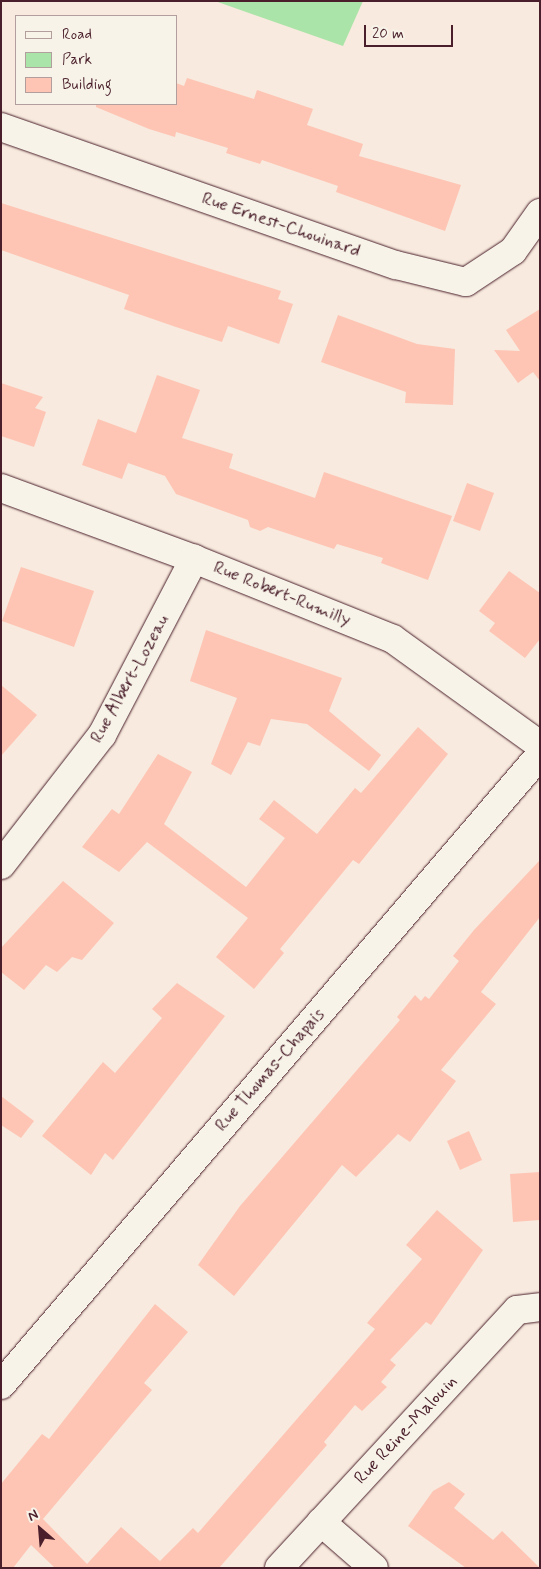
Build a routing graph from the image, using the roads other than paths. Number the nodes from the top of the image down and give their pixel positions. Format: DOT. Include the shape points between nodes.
graph roads {
  1 [pos="1,127"];
  2 [pos="540,213"];
  3 [pos="1,488"];
  4 [pos="194,559"];
  5 [pos="540,745"];
  6 [pos="540,755"];
  7 [pos="1,865"];
  8 [pos="540,1306"];
  9 [pos="1,1385"];
  10 [pos="321,1522"];
  11 [pos="279,1568"];
  12 [pos="374,1568"];
  1 -- 2 [label="street, Rue Ernest-Chouinard" via="396,265 466,282 513,251"];
  3 -- 4 [label="street, Rue Robert-Rumilly"];
  4 -- 5 [label="street, Rue Robert-Rumilly" via="393,639"];
  4 -- 7 [label="street, Rue Albert-Lozeau" via="102,735"];
  6 -- 9 [label="street, Rue Thomas-Chapais"];
  8 -- 10 [label="street, Rue Reine-Malouin" via="517,1310"];
  10 -- 11 [label="street, Rue Reine-Malouin"];
  10 -- 12 [label="street"];
}
